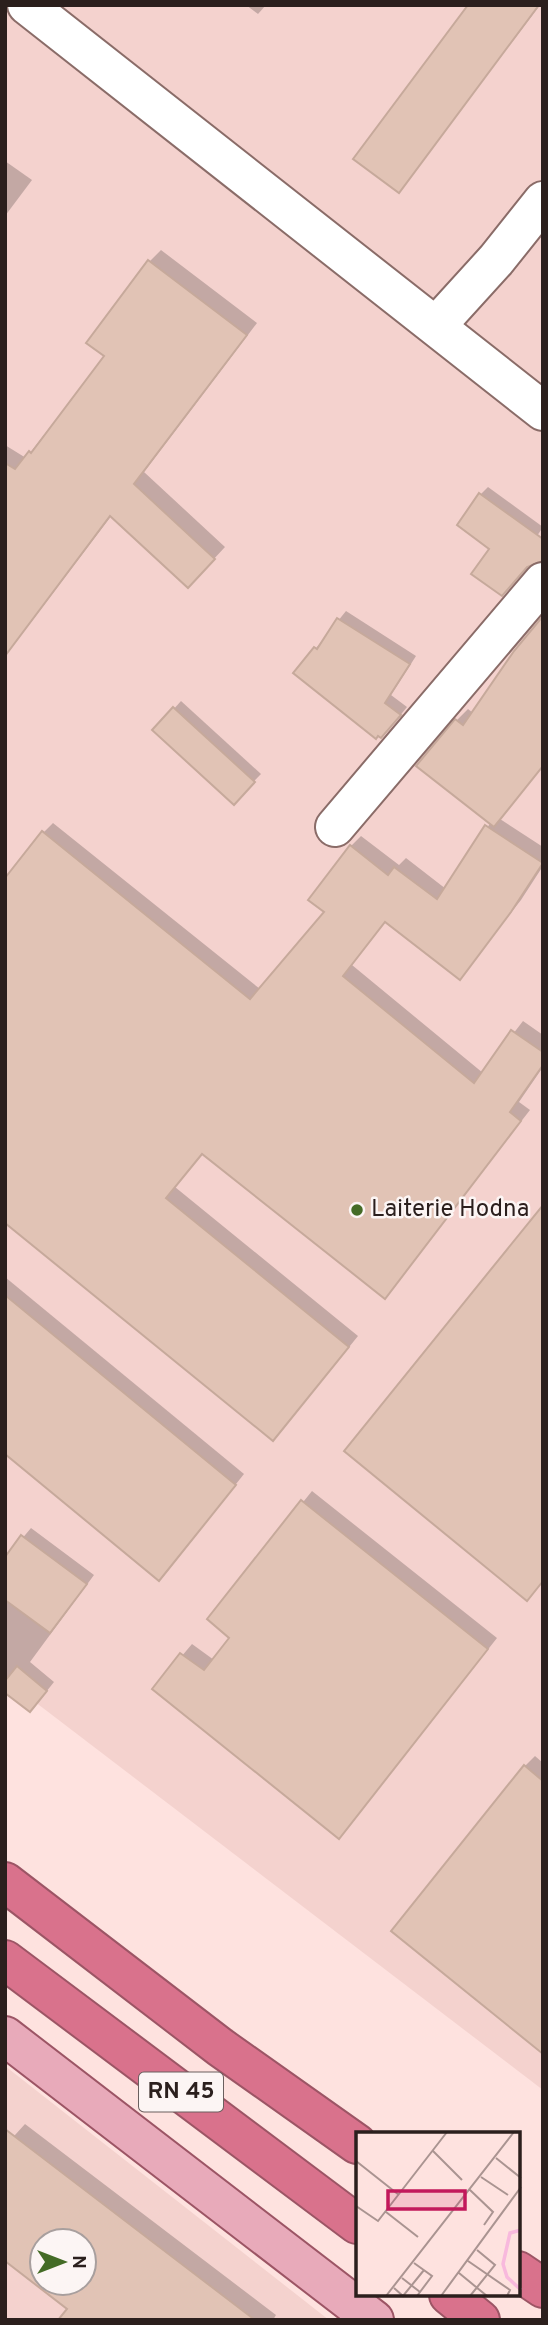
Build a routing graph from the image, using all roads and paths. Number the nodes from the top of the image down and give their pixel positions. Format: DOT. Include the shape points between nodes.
graph roads {
  1 [pos="27,5"];
  2 [pos="543,201"];
  3 [pos="436,326"];
  4 [pos="543,411"];
  5 [pos="543,582"];
  6 [pos="335,827"];
  7 [pos="5,1882"];
  8 [pos="5,1959"];
  9 [pos="5,2036"];
  10 [pos="356,2143"];
  11 [pos="356,2223"];
  12 [pos="520,2272"];
  13 [pos="543,2288"];
  14 [pos="451,2297"];
  15 [pos="374,2320"];
  16 [pos="480,2320"];
  1 -- 3 [label="street"];
  2 -- 3 [label="street"];
  3 -- 4 [label="street"];
  5 -- 6 [label="street"];
  7 -- 10 [label="highway, RN 45" via="220,2047"];
  8 -- 11 [label="highway, RN 45"];
  9 -- 15 [label="main road"];
  12 -- 13 [label="highway"];
  14 -- 16 [label="highway"];
}
